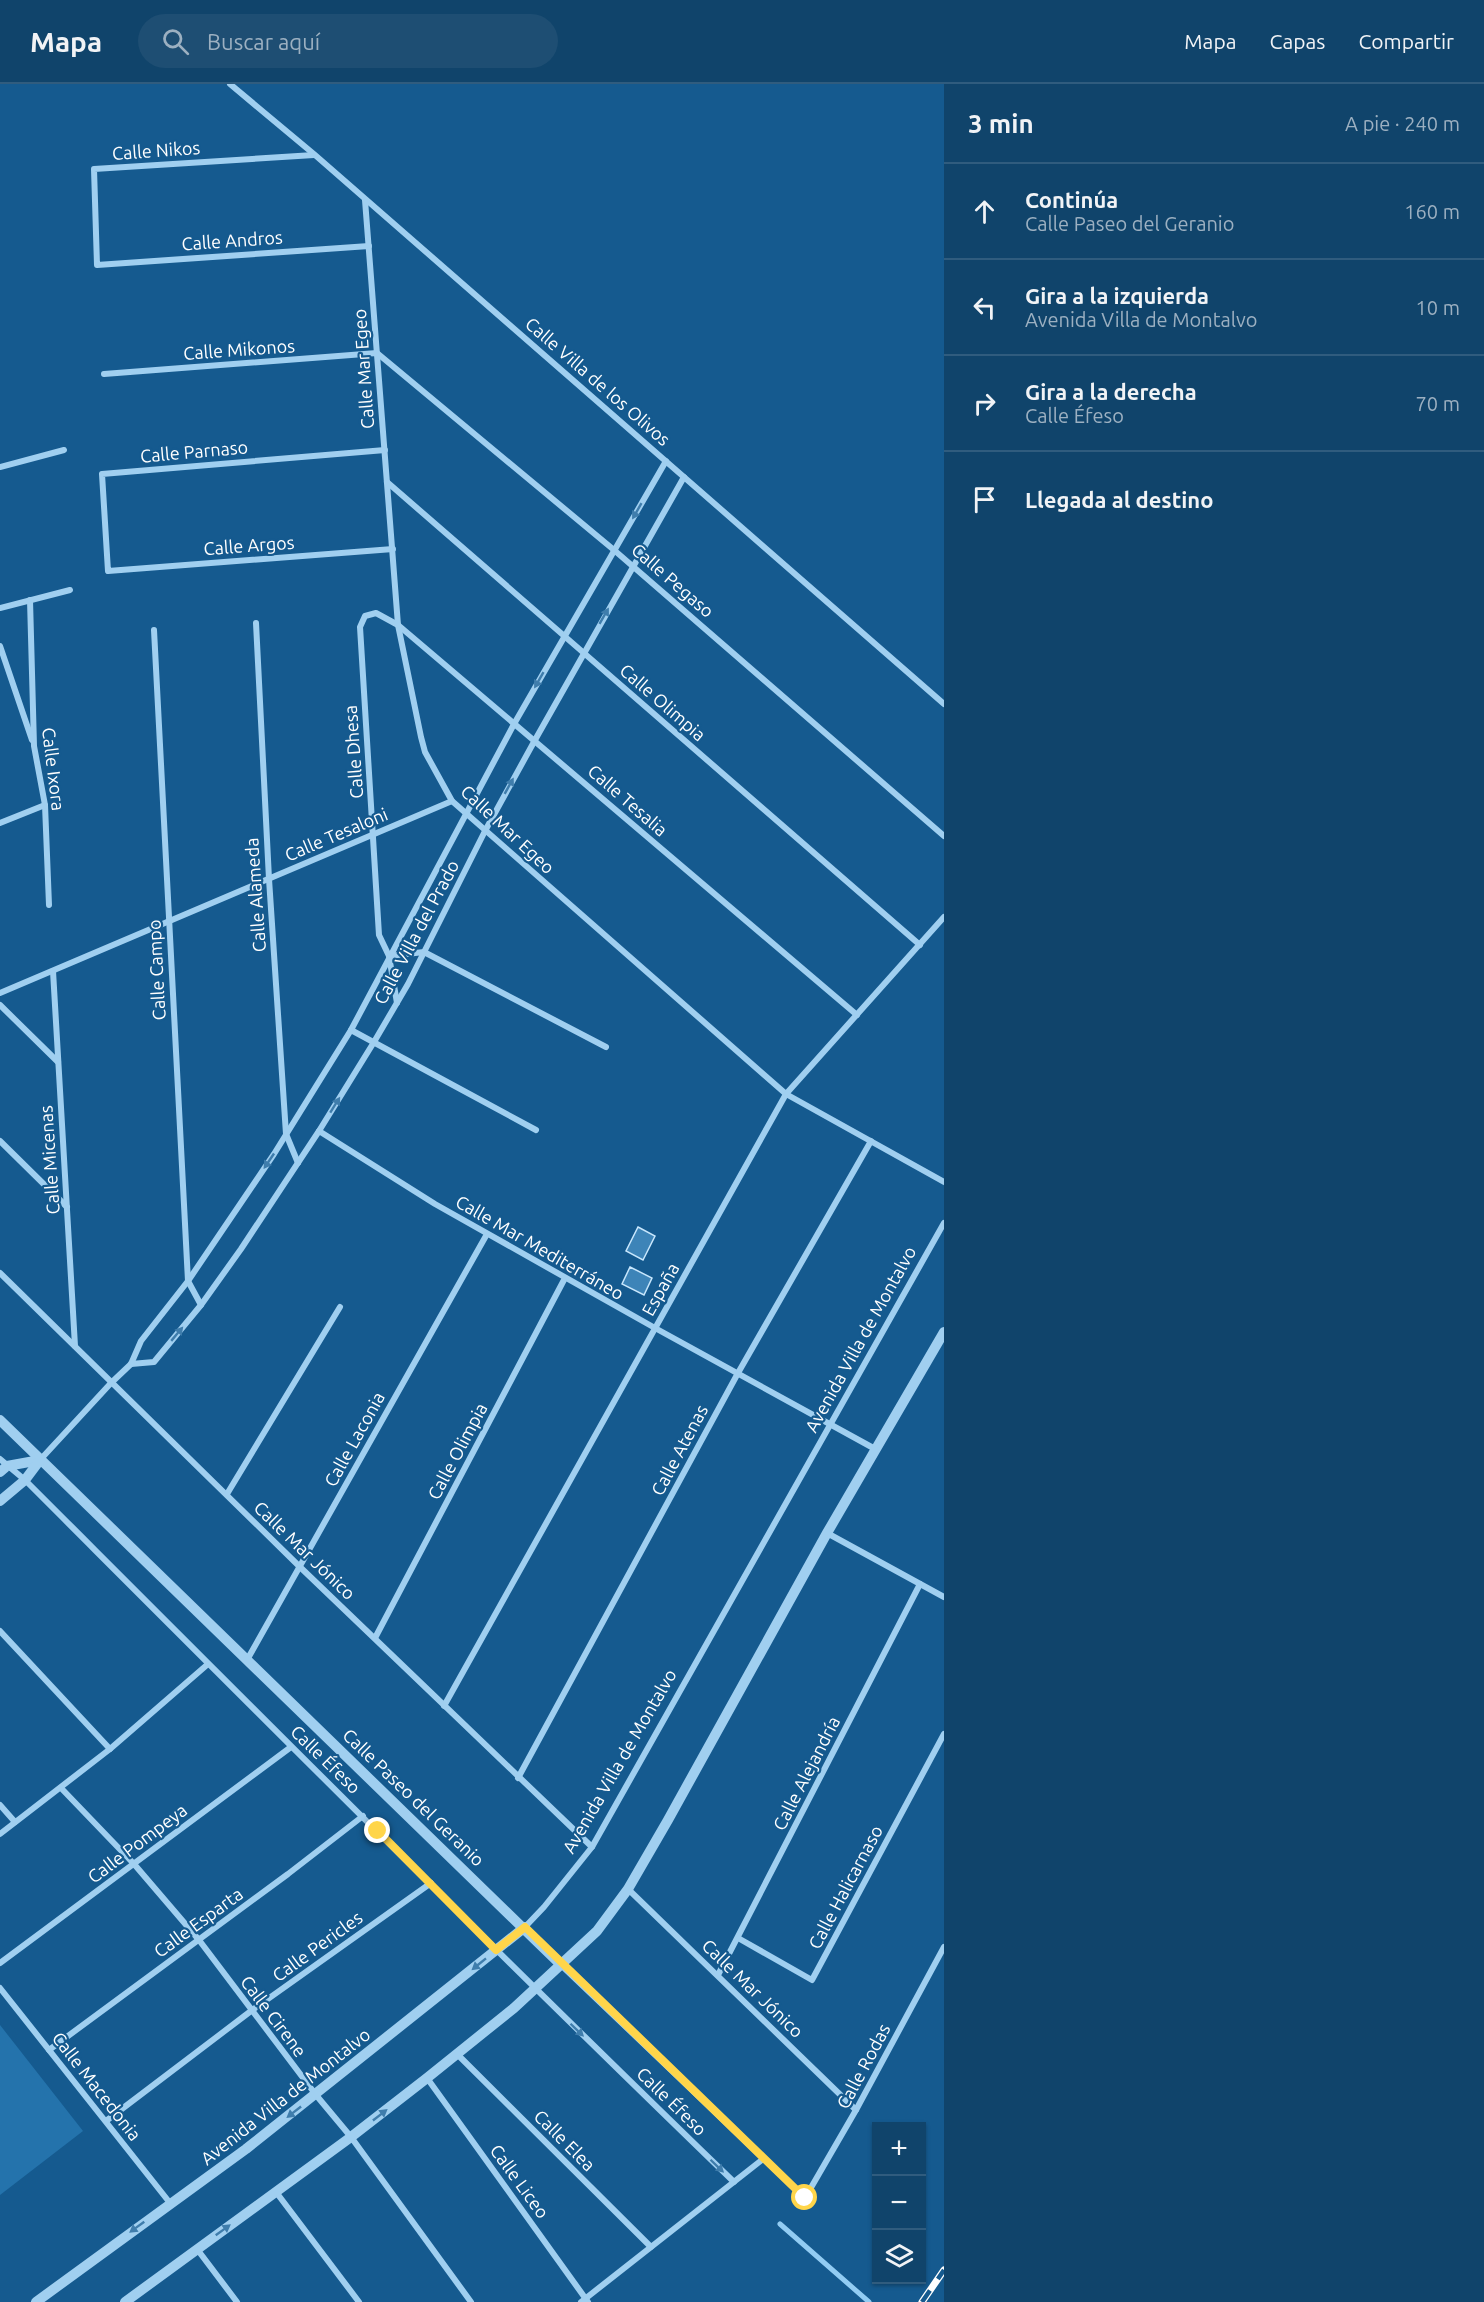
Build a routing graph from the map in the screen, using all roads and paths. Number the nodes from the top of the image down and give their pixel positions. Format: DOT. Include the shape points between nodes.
graph roads {
  1 [pos="230,84"];
  2 [pos="315,154"];
  3 [pos="365,200"];
  4 [pos="369,246"];
  5 [pos="97,264"];
  6 [pos="377,353"];
  7 [pos="104,374"];
  8 [pos="64,450"];
  9 [pos="385,450"];
  10 [pos="666,460"];
  11 [pos="0,467"];
  12 [pos="684,477"];
  13 [pos="387,482"];
  14 [pos="393,549"];
  15 [pos="614,550"];
  16 [pos="633,566"];
  17 [pos="108,571"];
  18 [pos="70,590"];
  19 [pos="30,600"];
  20 [pos="0,608"];
  21 [pos="375,613"];
  22 [pos="256,623"];
  23 [pos="398,625"];
  24 [pos="154,630"];
  25 [pos="564,636"];
  26 [pos="0,646"];
  27 [pos="584,652"];
  28 [pos="944,704"];
  29 [pos="514,724"];
  30 [pos="535,740"];
  31 [pos="34,746"];
  32 [pos="452,801"];
  33 [pos="45,805"];
  34 [pos="467,816"];
  35 [pos="0,823"];
  36 [pos="485,831"];
  37 [pos="374,834"];
  38 [pos="944,836"];
  39 [pos="269,879"];
  40 [pos="49,905"];
  41 [pos="944,916"];
  42 [pos="169,921"];
  43 [pos="920,945"];
  44 [pos="424,952"];
  45 [pos="389,956"];
  46 [pos="53,971"];
  47 [pos="0,993"];
  48 [pos="397,1003"];
  49 [pos="0,1005"];
  50 [pos="857,1015"];
  51 [pos="351,1030"];
  52 [pos="374,1042"];
  53 [pos="606,1047"];
  54 [pos="58,1062"];
  55 [pos="786,1094"];
  56 [pos="536,1130"];
  57 [pos="319,1131"];
  58 [pos="286,1134"];
  59 [pos="0,1141"];
  60 [pos="871,1141"];
  61 [pos="298,1163"];
  62 [pos="944,1182"];
  63 [pos="67,1207"];
  64 [pos="944,1223"];
  65 [pos="488,1234"];
  66 [pos="0,1273"];
  67 [pos="565,1278"];
  68 [pos="188,1281"];
  69 [pos="201,1305"];
  70 [pos="340,1307"];
  71 [pos="655,1328"];
  72 [pos="944,1332"];
  73 [pos="75,1347"];
  74 [pos="131,1364"];
  75 [pos="738,1373"];
  76 [pos="111,1383"];
  77 [pos="0,1420"];
  78 [pos="831,1424"];
  79 [pos="877,1450"];
  80 [pos="40,1460"];
  81 [pos="2,1465"];
  82 [pos="24,1480"];
  83 [pos="226,1494"];
  84 [pos="0,1501"];
  85 [pos="827,1533"];
  86 [pos="300,1567"];
  87 [pos="920,1584"];
  88 [pos="944,1597"];
  89 [pos="0,1631"];
  90 [pos="375,1638"];
  91 [pos="247,1660"];
  92 [pos="208,1664"];
  93 [pos="444,1706"];
  94 [pos="944,1734"];
  95 [pos="291,1747"];
  96 [pos="110,1749"];
  97 [pos="518,1778"];
  98 [pos="61,1788"];
  99 [pos="0,1805"];
  100 [pos="363,1816"];
  101 [pos="15,1822"];
  102 [pos="0,1834"];
  103 [pos="592,1847"];
  104 [pos="134,1864"];
  105 [pos="431,1883"];
  106 [pos="628,1889"];
  107 [pos="525,1927"];
  108 [pos="738,1938"];
  109 [pos="199,1940"];
  110 [pos="944,1947"];
  111 [pos="496,1950"];
  112 [pos="0,1963"];
  113 [pos="561,1965"];
  114 [pos="718,1975"];
  115 [pos="0,1988"];
  116 [pos="535,1989"];
  117 [pos="252,2011"];
  118 [pos="49,2050"];
  119 [pos="457,2054"];
  120 [pos="427,2079"];
  121 [pos="316,2095"];
  122 [pos="856,2110"];
  123 [pos="106,2121"];
  124 [pos="351,2137"];
  125 [pos="763,2159"];
  126 [pos="734,2182"];
  127 [pos="276,2192"];
  128 [pos="805,2198"];
  129 [pos="170,2203"];
  130 [pos="651,2247"];
  131 [pos="197,2249"];
  132 [pos="585,2301"];
  133 [pos="36,2302"];
  134 [pos="125,2302"];
  135 [pos="237,2302"];
  136 [pos="359,2302"];
  137 [pos="471,2302"];
  1 -- 2 [label="street, Calle Villa de los Olivos"];
  2 -- 3 [label="street, Calle Villa de los Olivos"];
  2 -- 5 [label="street, Calle Nikos" via="94,169"];
  3 -- 4 [label="street, Calle Mar Egeo"];
  3 -- 10 [label="street, Calle Villa de los Olivos"];
  4 -- 5 [label="street, Calle Andros"];
  4 -- 6 [label="street, Calle Mar Egeo"];
  6 -- 7 [label="street, Calle Mikonos"];
  6 -- 9 [label="street, Calle Mar Egeo"];
  6 -- 15 [label="street, Calle Pegaso"];
  8 -- 11 [label="street"];
  9 -- 13 [label="street, Calle Mar Egeo"];
  9 -- 17 [label="street, Calle Parnaso" via="102,474"];
  10 -- 12 [label="street, Calle Villa de los Olivos"];
  10 -- 15 [label="street, Calle Villa del Prado, one-way"];
  12 -- 16 [label="street, Calle Villa del Prado"];
  12 -- 28 [label="street, Calle Villa de los Olivos"];
  13 -- 14 [label="street, Calle Mar Egeo"];
  13 -- 25 [label="street, Calle Olimpia"];
  14 -- 17 [label="street, Calle Argos"];
  14 -- 23 [label="street, Calle Mar Egeo"];
  15 -- 16 [label="street, Calle Pegaso"];
  15 -- 25 [label="street, Calle Villa del Prado"];
  27 -- 16 [label="street, Calle Villa del Prado, one-way"];
  16 -- 38 [label="street, Calle Pegaso"];
  18 -- 19 [label="street"];
  19 -- 20 [label="street"];
  19 -- 31 [label="street, Calle Ixora"];
  21 -- 23 [label="street, Calle Tesalia"];
  21 -- 37 [label="street, Calle Dhesa" via="366,616 360,627"];
  22 -- 39 [label="street, Calle Alameda"];
  23 -- 29 [label="street, Calle Tesalia"];
  23 -- 32 [label="street, Calle Mar Egeo" via="425,752"];
  24 -- 42 [label="street, Calle Campo"];
  25 -- 27 [label="street, Calle Olimpia"];
  25 -- 29 [label="street, Calle Villa del Prado, one-way"];
  26 -- 31 [label="street"];
  27 -- 30 [label="street, Calle Villa del Prado"];
  27 -- 43 [label="street, Calle Olimpia"];
  29 -- 30 [label="street, Calle Tesalia"];
  29 -- 34 [label="street, Calle Villa del Prado"];
  36 -- 30 [label="street, Calle Villa del Prado, one-way"];
  30 -- 50 [label="street, Calle Tesalia"];
  31 -- 33 [label="street, Calle Ixora"];
  32 -- 34 [label="street, Calle Mar Egeo"];
  32 -- 37 [label="street, Calle Tesaloni"];
  33 -- 35 [label="street"];
  33 -- 40 [label="street, Calle Ixora"];
  34 -- 36 [label="street, Calle Mar Egeo"];
  34 -- 45 [label="street, Calle Villa del Prado"];
  36 -- 44 [label="street, Calle Villa del Prado"];
  36 -- 55 [label="street, Calle Mar Egeo"];
  37 -- 39 [label="street, Calle Tesaloni"];
  37 -- 45 [label="street, Calle Dhesa" via="379,935"];
  39 -- 42 [label="street, Calle Tesaloni"];
  39 -- 58 [label="street, Calle Alameda"];
  41 -- 43 [label="street, España"];
  42 -- 46 [label="street, Calle Tesaloni"];
  42 -- 68 [label="street, Calle Campo"];
  43 -- 50 [label="street, España"];
  44 -- 45 [label="street"];
  44 -- 48 [label="street, Calle Villa del Prado"];
  44 -- 53 [label="street"];
  45 -- 48 [label="street, Calle Dhesa"];
  45 -- 51 [label="street, Calle Villa del Prado"];
  46 -- 47 [label="street, Calle Tesaloni"];
  46 -- 54 [label="street, Calle Micenas"];
  48 -- 52 [label="street, Calle Villa del Prado"];
  49 -- 54 [label="street"];
  50 -- 55 [label="street, España"];
  51 -- 52 [label="street"];
  51 -- 58 [label="street, Calle Villa del Prado"];
  52 -- 56 [label="street"];
  57 -- 52 [label="street, Calle Villa del Prado, one-way"];
  54 -- 63 [label="street, Calle Micenas"];
  55 -- 60 [label="street, Calle Mar Egeo"];
  55 -- 71 [label="street, España"];
  57 -- 61 [label="street, Calle Villa del Prado"];
  57 -- 65 [label="street, Calle Mar Mediterráneo"];
  58 -- 61 [label="street, Calle Alameda"];
  58 -- 68 [label="street, Calle Villa del Prado, one-way"];
  59 -- 63 [label="street"];
  60 -- 62 [label="street, Calle Mar Egeo"];
  60 -- 75 [label="street, Calle Atenas"];
  61 -- 69 [label="street, Calle Villa del Prado"];
  63 -- 73 [label="street, Calle Micenas"];
  64 -- 78 [label="street, Avenida Villa de Montalvo"];
  65 -- 67 [label="street, Calle Mar Mediterráneo"];
  65 -- 86 [label="street, Calle Laconia"];
  66 -- 73 [label="street, Calle Mar Jónico"];
  67 -- 71 [label="street, Calle Mar Mediterráneo"];
  67 -- 90 [label="street, Calle Olimpia"];
  68 -- 69 [label="street, Calle Campo"];
  68 -- 74 [label="street, Calle Villa del Prado" via="141,1341"];
  74 -- 69 [label="street, Calle Villa del Prado, one-way" via="154,1362"];
  70 -- 83 [label="street"];
  71 -- 75 [label="street, Calle Mar Mediterráneo"];
  71 -- 93 [label="street, España"];
  72 -- 79 [label="street"];
  73 -- 76 [label="street, Calle Mar Jónico"];
  74 -- 76 [label="street, Calle Villa del Prado"];
  75 -- 78 [label="street, Calle Mar Mediterráneo"];
  75 -- 97 [label="street, Calle Atenas"];
  76 -- 80 [label="street, Calle Villa del Prado"];
  76 -- 83 [label="street, Calle Mar Jónico"];
  77 -- 80 [label="street, Calle Paseo del Geranio"];
  78 -- 79 [label="street, Calle Mar Mediterráneo"];
  78 -- 103 [label="street, Avenida Villa de Montalvo"];
  79 -- 85 [label="street"];
  80 -- 81 [label="street"];
  80 -- 82 [label="street"];
  80 -- 91 [label="street, Calle Paseo del Geranio"];
  81 -- 82 [label="street, Calle Éfeso"];
  82 -- 84 [label="street"];
  82 -- 92 [label="street, Calle Éfeso"];
  83 -- 86 [label="street, Calle Mar Jónico"];
  85 -- 87 [label="street"];
  85 -- 106 [label="street"];
  86 -- 90 [label="street, Calle Mar Jónico"];
  86 -- 91 [label="street, Calle Laconia"];
  87 -- 88 [label="street"];
  87 -- 108 [label="street, Calle Alejandría"];
  89 -- 96 [label="street"];
  90 -- 93 [label="street, Calle Mar Jónico"];
  91 -- 107 [label="street, Calle Paseo del Geranio"];
  92 -- 95 [label="street, Calle Éfeso"];
  92 -- 96 [label="street"];
  93 -- 97 [label="street, Calle Mar Jónico"];
  94 -- 108 [label="street, Calle Halicarnaso" via="813,1980"];
  95 -- 100 [label="street, Calle Éfeso"];
  95 -- 104 [label="street, Calle Pompeya"];
  96 -- 98 [label="street"];
  97 -- 103 [label="street, Calle Mar Jónico"];
  98 -- 101 [label="street"];
  98 -- 104 [label="street, Calle Cirene"];
  99 -- 101 [label="street"];
  100 -- 105 [label="street, Calle Éfeso"];
  100 -- 109 [label="street, Calle Esparta"];
  101 -- 102 [label="street"];
  103 -- 107 [label="street, Avenida Villa de Montalvo"];
  104 -- 109 [label="street, Calle Cirene"];
  104 -- 112 [label="street, Calle Pompeya"];
  105 -- 111 [label="street, Calle Éfeso"];
  105 -- 117 [label="street, Calle Pericles"];
  106 -- 113 [label="street" via="597,1930"];
  106 -- 114 [label="street, Calle Mar Jónico"];
  107 -- 111 [label="street, Avenida Villa de Montalvo"];
  107 -- 113 [label="street, Calle Paseo del Geranio"];
  108 -- 114 [label="street, Calle Alejandría"];
  109 -- 117 [label="street, Calle Cirene"];
  109 -- 118 [label="street, Calle Esparta"];
  110 -- 122 [label="street, Calle Rodas"];
  111 -- 116 [label="street, Calle Éfeso"];
  111 -- 121 [label="street, Avenida Villa de Montalvo, one-way"];
  113 -- 116 [label="street"];
  113 -- 125 [label="street, Calle Paseo del Geranio"];
  114 -- 122 [label="street, Calle Mar Jónico"];
  115 -- 118 [label="street, Calle Macedonia"];
  116 -- 119 [label="street"];
  116 -- 126 [label="street, Calle Éfeso, one-way"];
  117 -- 121 [label="street, Calle Cirene"];
  117 -- 123 [label="street, Calle Pericles"];
  118 -- 123 [label="street, Calle Macedonia"];
  119 -- 120 [label="street"];
  119 -- 130 [label="street, Calle Elea"];
  124 -- 120 [label="street, one-way"];
  120 -- 132 [label="street, Calle Liceo"];
  121 -- 124 [label="street, Calle Cirene"];
  121 -- 129 [label="street, Avenida Villa de Montalvo, one-way"];
  122 -- 128 [label="street, Calle Rodas"];
  123 -- 129 [label="street, Calle Macedonia"];
  124 -- 127 [label="street"];
  124 -- 137 [label="street, Calle Cirene"];
  125 -- 126 [label="street"];
  125 -- 128 [label="street, Calle Paseo del Geranio"];
  126 -- 130 [label="street"];
  131 -- 127 [label="street, one-way"];
  127 -- 136 [label="street"];
  129 -- 133 [label="street, Avenida Villa de Montalvo, one-way"];
  130 -- 132 [label="street"];
  131 -- 134 [label="street"];
  131 -- 135 [label="street"];
}
